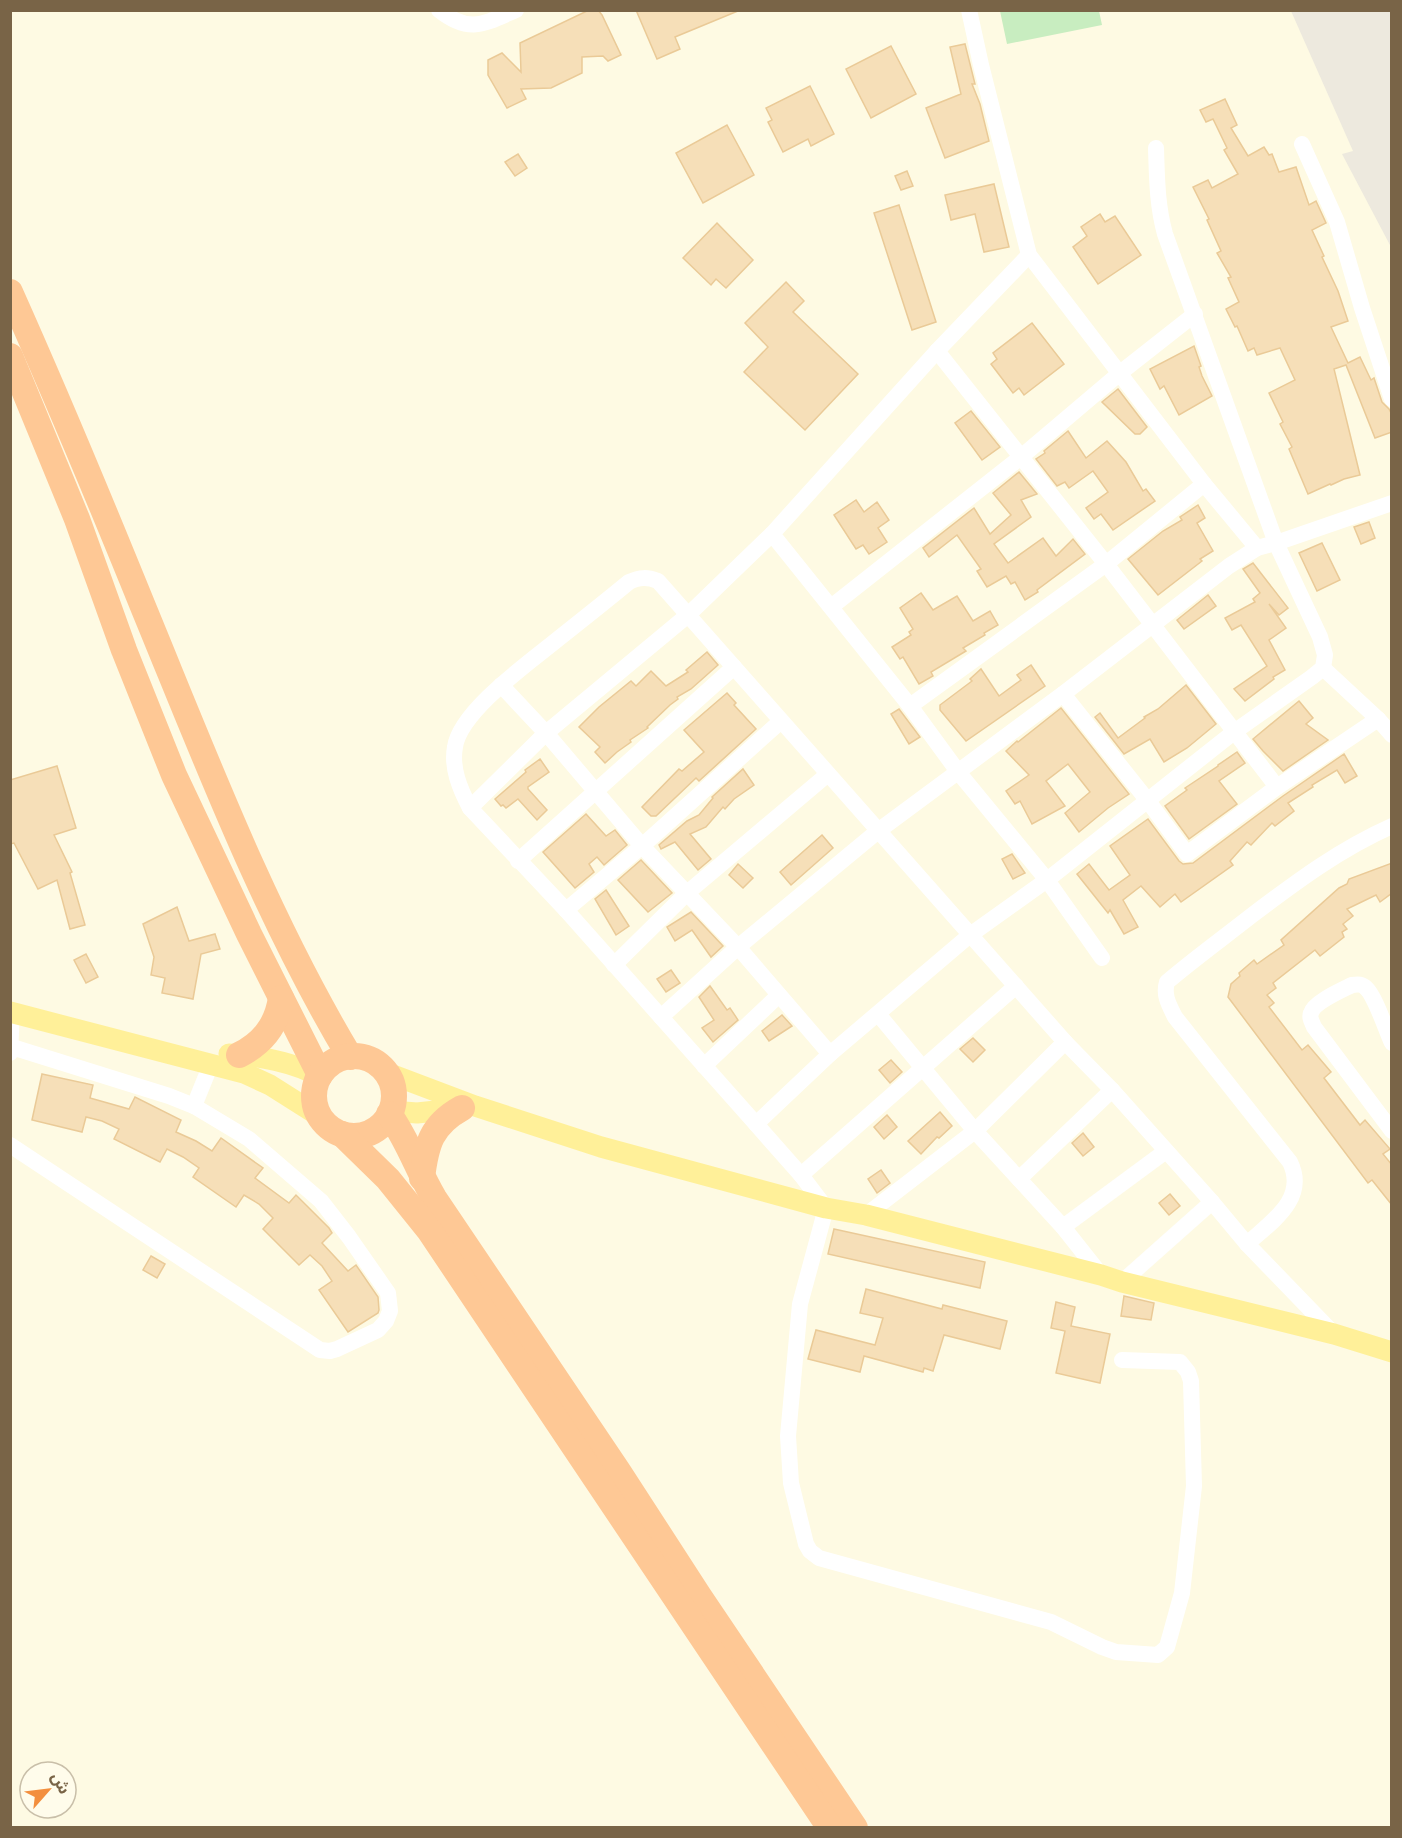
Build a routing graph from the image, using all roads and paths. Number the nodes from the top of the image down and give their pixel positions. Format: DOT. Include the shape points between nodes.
graph roads {
  1 [pos="439,10"];
  2 [pos="516,10"];
  3 [pos="969,10"];
  4 [pos="1302,144"];
  5 [pos="1156,148"];
  6 [pos="1029,255"];
  7 [pos="10,292"];
  8 [pos="1195,314"];
  9 [pos="937,351"];
  10 [pos="10,356"];
  11 [pos="1120,373"];
  12 [pos="1392,399"];
  13 [pos="1021,457"];
  14 [pos="1204,484"];
  15 [pos="1392,503"];
  16 [pos="772,534"];
  17 [pos="1276,543"];
  18 [pos="1257,548"];
  19 [pos="1106,564"];
  20 [pos="831,607"];
  21 [pos="688,615"];
  22 [pos="1152,625"];
  23 [pos="734,667"];
  24 [pos="1323,668"];
  25 [pos="501,685"];
  26 [pos="1063,694"];
  27 [pos="910,706"];
  28 [pos="1378,718"];
  29 [pos="781,721"];
  30 [pos="1234,732"];
  31 [pos="546,733"];
  32 [pos="1392,735"];
  33 [pos="959,772"];
  34 [pos="828,774"];
  35 [pos="1277,787"];
  36 [pos="596,791"];
  37 [pos="1148,801"];
  38 [pos="470,808"];
  39 [pos="1392,826"];
  40 [pos="878,831"];
  41 [pos="642,846"];
  42 [pos="518,861"];
  43 [pos="1047,880"];
  44 [pos="687,893"];
  45 [pos="566,910"];
  46 [pos="970,935"];
  47 [pos="738,947"];
  48 [pos="1102,957"];
  49 [pos="614,965"];
  50 [pos="1016,986"];
  51 [pos="779,995"];
  52 [pos="281,998"];
  53 [pos="11,1013"];
  54 [pos="878,1014"];
  55 [pos="661,1017"];
  56 [pos="1065,1042"];
  57 [pos="1392,1043"];
  58 [pos="11,1050"];
  59 [pos="830,1054"];
  60 [pos="239,1055"];
  61 [pos="350,1057"];
  62 [pos="211,1064"];
  63 [pos="705,1066"];
  64 [pos="923,1067"];
  65 [pos="385,1072"];
  66 [pos="319,1076"];
  67 [pos="1112,1090"];
  68 [pos="194,1106"];
  69 [pos="469,1107"];
  70 [pos="390,1112"];
  71 [pos="319,1116"];
  72 [pos="756,1124"];
  73 [pos="975,1131"];
  74 [pos="1392,1131"];
  75 [pos="342,1134"];
  76 [pos="10,1145"];
  77 [pos="1166,1151"];
  78 [pos="801,1175"];
  79 [pos="422,1178"];
  80 [pos="1019,1179"];
  81 [pos="1212,1202"];
  82 [pos="826,1208"];
  83 [pos="866,1215"];
  84 [pos="1063,1227"];
  85 [pos="1247,1244"];
  86 [pos="1101,1275"];
  87 [pos="1122,1282"];
  88 [pos="1334,1334"];
  89 [pos="1392,1352"];
  90 [pos="1122,1360"];
  91 [pos="830,1827"];
  92 [pos="855,1827"];
  1 -- 2 [label="street" via="454,21 471,26"];
  3 -- 6 [label="street"];
  4 -- 12 [label="street" via="1337,222"];
  5 -- 8 [label="street" via="1160,215"];
  6 -- 9 [label="street"];
  6 -- 11 [label="street"];
  7 -- 61 [label="highway" via="276,921"];
  8 -- 11 [label="street"];
  8 -- 17 [label="street"];
  9 -- 13 [label="street"];
  9 -- 16 [label="street"];
  10 -- 52 [label="highway" via="174,775"];
  11 -- 13 [label="street"];
  11 -- 14 [label="street"];
  13 -- 19 [label="street"];
  13 -- 20 [label="street"];
  14 -- 18 [label="street"];
  14 -- 19 [label="street"];
  15 -- 17 [label="street"];
  16 -- 20 [label="street"];
  16 -- 21 [label="street"];
  17 -- 18 [label="street"];
  17 -- 24 [label="street" via="1320,637 1325,655"];
  18 -- 22 [label="street"];
  19 -- 22 [label="street"];
  19 -- 27 [label="street"];
  20 -- 27 [label="street"];
  21 -- 23 [label="street"];
  21 -- 25 [label="street" via="658,581 639,578"];
  21 -- 31 [label="street"];
  22 -- 26 [label="street"];
  22 -- 30 [label="street"];
  23 -- 29 [label="street"];
  23 -- 36 [label="street"];
  24 -- 28 [label="street"];
  24 -- 30 [label="street"];
  25 -- 31 [label="street"];
  25 -- 38 [label="street" via="461,729 455,746 455,770"];
  26 -- 33 [label="street"];
  26 -- 37 [label="street"];
  27 -- 33 [label="street"];
  28 -- 32 [label="street"];
  28 -- 35 [label="street"];
  29 -- 34 [label="street"];
  29 -- 41 [label="street"];
  30 -- 35 [label="street"];
  30 -- 37 [label="street"];
  31 -- 36 [label="street"];
  31 -- 38 [label="street"];
  33 -- 40 [label="street"];
  33 -- 43 [label="street"];
  34 -- 40 [label="street"];
  34 -- 44 [label="street"];
  35 -- 37 [label="street" via="1187,854"];
  36 -- 41 [label="street"];
  36 -- 42 [label="street"];
  37 -- 43 [label="street"];
  38 -- 42 [label="street"];
  39 -- 85 [label="street" via="1331,858 1277,896 1167,982 1164,990 1175,1017 1294,1170 1296,1183 1290,1200"];
  40 -- 46 [label="street"];
  40 -- 47 [label="street"];
  41 -- 44 [label="street"];
  41 -- 45 [label="street"];
  42 -- 45 [label="street"];
  43 -- 46 [label="street"];
  43 -- 48 [label="street"];
  44 -- 47 [label="street"];
  44 -- 49 [label="street"];
  45 -- 49 [label="street"];
  46 -- 50 [label="street"];
  46 -- 54 [label="street"];
  47 -- 51 [label="street"];
  47 -- 55 [label="street"];
  49 -- 55 [label="street"];
  50 -- 56 [label="street"];
  50 -- 64 [label="street"];
  51 -- 59 [label="street"];
  51 -- 63 [label="street"];
  52 -- 60 [label="highway" via="265,1037"];
  52 -- 66 [label="highway"];
  53 -- 58 [label="street"];
  53 -- 62 [label="main road"];
  54 -- 59 [label="street"];
  54 -- 64 [label="street"];
  55 -- 63 [label="street"];
  56 -- 67 [label="street"];
  56 -- 73 [label="street"];
  57 -- 74 [label="street" via="1371,994 1363,985 1352,985 1310,1013 1314,1027"];
  58 -- 68 [label="street"];
  59 -- 72 [label="street"];
  60 -- 62 [label="main road" via="222,1056"];
  60 -- 66 [label="main road" via="294,1065"];
  61 -- 65 [label="highway" via="369,1060"];
  61 -- 66 [label="highway" via="333,1062"];
  62 -- 68 [label="street"];
  62 -- 71 [label="main road" via="270,1085"];
  63 -- 72 [label="street"];
  64 -- 73 [label="street"];
  64 -- 78 [label="street"];
  65 -- 69 [label="main road"];
  65 -- 70 [label="highway" via="393,1090"];
  66 -- 71 [label="highway" via="314,1097"];
  67 -- 77 [label="street"];
  67 -- 80 [label="street"];
  68 -- 76 [label="street" via="249,1139 321,1201 388,1293 390,1311 378,1330 337,1349 320,1350"];
  69 -- 70 [label="main road"];
  69 -- 79 [label="highway" via="451,1114 433,1132"];
  69 -- 82 [label="main road" via="601,1148"];
  70 -- 75 [label="highway" via="381,1125 367,1134"];
  70 -- 79 [label="highway"];
  71 -- 75 [label="highway"];
  72 -- 78 [label="street"];
  73 -- 80 [label="street"];
  73 -- 83 [label="street"];
  75 -- 91 [label="highway" via="388,1179 429,1230"];
  77 -- 81 [label="street"];
  77 -- 84 [label="street"];
  78 -- 82 [label="street"];
  79 -- 92 [label="highway"];
  80 -- 84 [label="street"];
  81 -- 85 [label="street"];
  81 -- 87 [label="street"];
  82 -- 83 [label="main road"];
  82 -- 90 [label="street" via="800,1304 788,1436 791,1483 806,1544 819,1558 1052,1622 1116,1652 1163,1651 1182,1593 1194,1486 1191,1381 1180,1362"];
  83 -- 86 [label="main road"];
  84 -- 86 [label="street"];
  85 -- 88 [label="street"];
  86 -- 87 [label="main road"];
  87 -- 88 [label="main road"];
  88 -- 89 [label="main road"];
}
